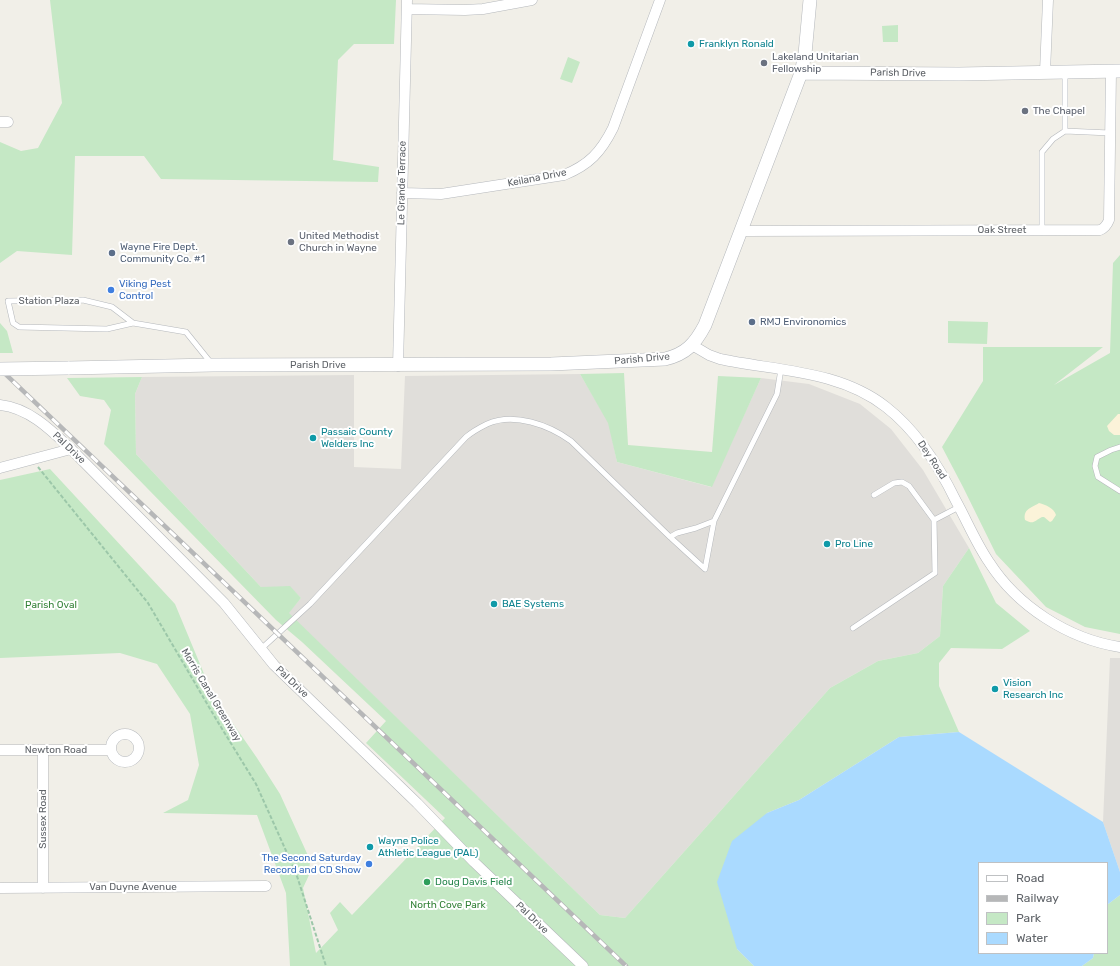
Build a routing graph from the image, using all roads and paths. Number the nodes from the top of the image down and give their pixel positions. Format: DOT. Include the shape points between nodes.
graph roads {
  1 [pos="532,0"];
  2 [pos="660,0"];
  3 [pos="810,0"];
  4 [pos="1048,0"];
  5 [pos="407,4"];
  6 [pos="1115,71"];
  7 [pos="1045,72"];
  8 [pos="1065,72"];
  9 [pos="801,73"];
  10 [pos="1065,131"];
  11 [pos="1110,133"];
  12 [pos="402,193"];
  13 [pos="1042,230"];
  14 [pos="742,231"];
  15 [pos="133,323"];
  16 [pos="692,345"];
  17 [pos="213,365"];
  18 [pos="398,366"];
  19 [pos="0,369"];
  20 [pos="781,369"];
  21 [pos="0,405"];
  22 [pos="1120,447"];
  23 [pos="71,449"];
  24 [pos="32,460"];
  25 [pos="0,468"];
  26 [pos="1120,491"];
  27 [pos="874,495"];
  28 [pos="960,507"];
  29 [pos="934,520"];
  30 [pos="714,521"];
  31 [pos="670,537"];
  32 [pos="853,628"];
  33 [pos="1120,646"];
  34 [pos="261,649"];
  35 [pos="0,750"];
  36 [pos="43,750"];
  37 [pos="111,750"];
  38 [pos="266,886"];
  39 [pos="0,888"];
  40 [pos="43,888"];
  41 [pos="326,966"];
  42 [pos="583,966"];
  1 -- 5 [label="street" via="465,10"];
  2 -- 12 [label="street, Keilana Drive" via="613,128 606,142 587,163 564,175 462,192"];
  3 -- 9 [label="street"];
  4 -- 7 [label="street"];
  5 -- 12 [label="street, Le Grande Terrace"];
  6 -- 8 [label="street, Parish Drive"];
  6 -- 11 [label="street, Oak Street"];
  7 -- 8 [label="street, Parish Drive"];
  7 -- 9 [label="street, Parish Drive"];
  8 -- 10 [label="lane"];
  9 -- 14 [label="street, Parish Drive"];
  10 -- 11 [label="lane"];
  10 -- 13 [label="lane" via="1052,139 1042,152"];
  11 -- 13 [label="street, Oak Street" via="1107,224 1100,230"];
  12 -- 18 [label="street, Le Grande Terrace"];
  13 -- 14 [label="street, Oak Street"];
  14 -- 16 [label="street, Parish Drive" via="705,325"];
  15 -- 15 [label="lane, Station Plaza" via="107,329 20,327 13,323 8,301 83,300 112,307"];
  15 -- 17 [label="lane, Station Plaza" via="186,332"];
  16 -- 18 [label="street, Parish Drive" via="674,357 653,360"];
  16 -- 20 [label="street, Dey Road" via="720,359"];
  17 -- 18 [label="street, Parish Drive"];
  17 -- 19 [label="street, Parish Drive, bridge"];
  20 -- 28 [label="street, Dey Road" via="849,385 886,407 918,438 932,457"];
  20 -- 30 [label="lane" via="777,394"];
  21 -- 23 [label="street, Pal Drive" via="18,409 34,417"];
  22 -- 26 [label="lane" via="1097,457 1095,466 1098,477"];
  23 -- 24 [label="street"];
  23 -- 34 [label="street, Pal Drive" via="218,598"];
  24 -- 25 [label="street"];
  24 -- 41 [label="path, Morris Canal Greenway" via="148,603 256,784 296,873"];
  27 -- 29 [label="lane" via="894,483 902,482 909,486"];
  28 -- 29 [label="lane"];
  28 -- 33 [label="street, Dey Road" via="990,563 1005,583 1023,600 1048,619 1075,634 1096,642"];
  29 -- 32 [label="lane" via="935,573"];
  30 -- 31 [label="lane"];
  30 -- 31 [label="lane" via="706,569"];
  31 -- 34 [label="lane" via="563,435 546,426 523,421 488,424 466,437 310,604"];
  34 -- 42 [label="street, Pal Drive" via="274,665 417,803 474,862"];
  35 -- 36 [label="street, Newton Road"];
  36 -- 37 [label="street, Newton Road"];
  36 -- 40 [label="street, Sussex Road"];
  38 -- 40 [label="street, Van Duyne Avenue"];
  39 -- 40 [label="street, Van Duyne Avenue"];
}
